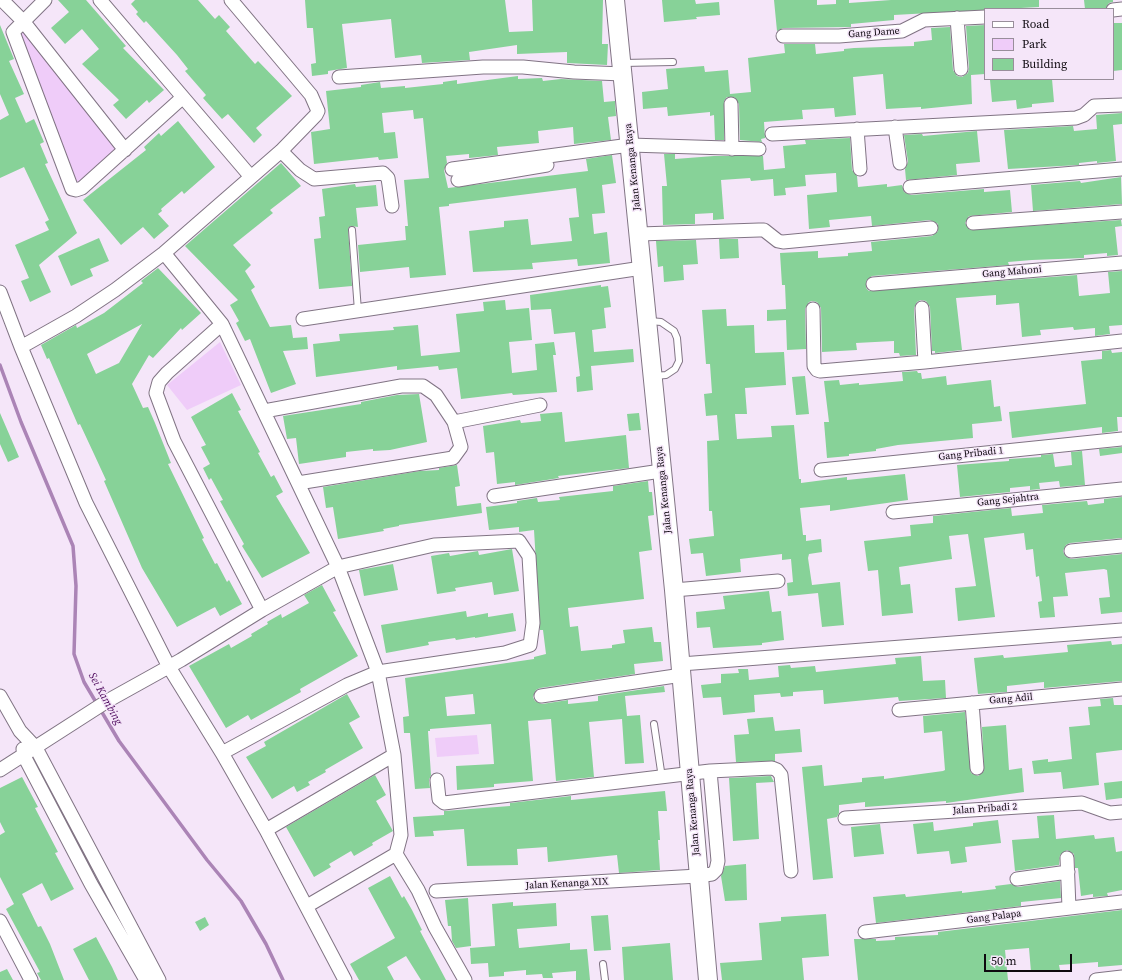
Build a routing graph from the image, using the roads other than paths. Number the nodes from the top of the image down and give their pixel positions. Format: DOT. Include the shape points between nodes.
graph roads {
  1 [pos="2,0"];
  2 [pos="45,0"];
  3 [pos="100,0"];
  4 [pos="232,0"];
  5 [pos="616,0"];
  6 [pos="984,17"];
  7 [pos="957,18"];
  8 [pos="23,21"];
  9 [pos="783,36"];
  10 [pos="673,62"];
  11 [pos="622,69"];
  12 [pos="961,69"];
  13 [pos="339,77"];
  14 [pos="182,98"];
  15 [pos="731,104"];
  16 [pos="1122,106"];
  17 [pos="895,127"];
  18 [pos="857,129"];
  19 [pos="772,134"];
  20 [pos="630,149"];
  21 [pos="732,149"];
  22 [pos="759,149"];
  23 [pos="125,150"];
  24 [pos="281,151"];
  25 [pos="900,163"];
  26 [pos="860,169"];
  27 [pos="1122,169"];
  28 [pos="455,174"];
  29 [pos="251,177"];
  30 [pos="910,187"];
  31 [pos="392,206"];
  32 [pos="1122,212"];
  33 [pos="973,223"];
  34 [pos="931,228"];
  35 [pos="352,230"];
  36 [pos="640,234"];
  37 [pos="164,253"];
  38 [pos="1122,263"];
  39 [pos="642,268"];
  40 [pos="873,284"];
  41 [pos="0,292"];
  42 [pos="922,308"];
  43 [pos="813,309"];
  44 [pos="358,311"];
  45 [pos="303,319"];
  46 [pos="648,321"];
  47 [pos="222,324"];
  48 [pos="1122,340"];
  49 [pos="21,347"];
  50 [pos="926,362"];
  51 [pos="654,377"];
  52 [pos="540,405"];
  53 [pos="264,410"];
  54 [pos="454,422"];
  55 [pos="1122,439"];
  56 [pos="821,470"];
  57 [pos="662,472"];
  58 [pos="298,483"];
  59 [pos="1122,489"];
  60 [pos="494,496"];
  61 [pos="893,512"];
  62 [pos="1122,546"];
  63 [pos="1071,551"];
  64 [pos="338,567"];
  65 [pos="778,581"];
  66 [pos="674,590"];
  67 [pos="262,610"];
  68 [pos="1122,630"];
  69 [pos="169,667"];
  70 [pos="682,670"];
  71 [pos="378,672"];
  72 [pos="1122,689"];
  73 [pos="0,696"];
  74 [pos="541,696"];
  75 [pos="972,703"];
  76 [pos="899,710"];
  77 [pos="654,724"];
  78 [pos="20,731"];
  79 [pos="36,748"];
  80 [pos="222,753"];
  81 [pos="394,754"];
  82 [pos="24,756"];
  83 [pos="977,768"];
  84 [pos="0,770"];
  85 [pos="710,771"];
  86 [pos="690,774"];
  87 [pos="662,778"];
  88 [pos="437,780"];
  89 [pos="1122,812"];
  90 [pos="845,818"];
  91 [pos="266,830"];
  92 [pos="396,854"];
  93 [pos="1067,858"];
  94 [pos="791,871"];
  95 [pos="1068,872"];
  96 [pos="698,876"];
  97 [pos="103,877"];
  98 [pos="1017,878"];
  99 [pos="91,884"];
  100 [pos="436,891"];
  101 [pos="1122,902"];
  102 [pos="307,906"];
  103 [pos="1069,908"];
  104 [pos="0,922"];
  105 [pos="865,932"];
  106 [pos="603,964"];
  107 [pos="1122,977"];
  108 [pos="31,980"];
  109 [pos="146,980"];
  110 [pos="159,980"];
  111 [pos="345,980"];
  112 [pos="465,980"];
  113 [pos="605,980"];
  114 [pos="708,980"];
  115 [pos="1096,980"];
  1 -- 8 [label="street"];
  2 -- 8 [label="street"];
  3 -- 14 [label="street"];
  4 -- 24 [label="street" via="311,95 318,111"];
  5 -- 11 [label="street, Jalan Kenanga Raya"];
  6 -- 7 [label="street, Gang Dame"];
  7 -- 9 [label="street, Gang Dame" via="924,20 902,31 839,36"];
  7 -- 12 [label="street"];
  8 -- 23 [label="street"];
  8 -- 23 [label="street" via="14,30 13,35 72,189 82,188"];
  10 -- 11 [label="lane"];
  11 -- 13 [label="street" via="574,72 523,67 483,67"];
  11 -- 20 [label="street, Jalan Kenanga Raya"];
  14 -- 23 [label="street"];
  14 -- 29 [label="street"];
  15 -- 21 [label="street"];
  16 -- 17 [label="street" via="1094,106 1076,118"];
  17 -- 18 [label="street"];
  17 -- 25 [label="street"];
  18 -- 19 [label="street"];
  18 -- 26 [label="street"];
  20 -- 21 [label="street"];
  20 -- 28 [label="street"];
  20 -- 36 [label="street, Jalan Kenanga Raya"];
  21 -- 22 [label="street"];
  24 -- 29 [label="street"];
  24 -- 31 [label="street" via="300,170 314,179 383,174 388,178"];
  27 -- 30 [label="street"];
  29 -- 37 [label="street"];
  32 -- 33 [label="street"];
  34 -- 36 [label="street" via="783,242 764,230"];
  35 -- 44 [label="lane"];
  36 -- 39 [label="street, Jalan Kenanga Raya"];
  37 -- 47 [label="street"];
  37 -- 49 [label="street" via="76,316"];
  38 -- 40 [label="street, Gang Mahoni"];
  39 -- 44 [label="street"];
  39 -- 46 [label="street, Jalan Kenanga Raya"];
  41 -- 49 [label="street"];
  42 -- 50 [label="street"];
  43 -- 50 [label="street" via="814,366 817,370"];
  44 -- 45 [label="street"];
  46 -- 51 [label="street, Jalan Kenanga Raya"];
  46 -- 51 [label="lane" via="661,322 674,331 677,338 679,361 675,369 666,375"];
  47 -- 53 [label="street"];
  47 -- 67 [label="street" via="167,373 159,382 156,393 174,441"];
  48 -- 50 [label="street"];
  49 -- 69 [label="street" via="86,502"];
  51 -- 57 [label="street, Jalan Kenanga Raya"];
  52 -- 54 [label="street"];
  53 -- 54 [label="street" via="401,386 424,386 436,395"];
  53 -- 58 [label="street"];
  54 -- 58 [label="street" via="460,447 453,458"];
  55 -- 56 [label="street, Gang Pribadi 1"];
  57 -- 60 [label="street"];
  57 -- 66 [label="street, Jalan Kenanga Raya"];
  58 -- 64 [label="street"];
  59 -- 61 [label="street, Gang Sejahtra"];
  62 -- 63 [label="street"];
  64 -- 67 [label="street"];
  64 -- 71 [label="street"];
  64 -- 71 [label="street" via="434,545 463,542 519,541 529,556 533,623 530,645 505,653"];
  65 -- 66 [label="street"];
  66 -- 70 [label="street, Jalan Kenanga Raya"];
  67 -- 69 [label="street"];
  68 -- 70 [label="street"];
  69 -- 79 [label="street" via="109,700"];
  69 -- 80 [label="street"];
  70 -- 74 [label="street"];
  70 -- 86 [label="street, Jalan Kenanga Raya"];
  71 -- 80 [label="street" via="347,685"];
  71 -- 81 [label="street"];
  72 -- 75 [label="street, Gang Adil"];
  73 -- 78 [label="street"];
  75 -- 76 [label="street, Gang Adil"];
  75 -- 83 [label="street"];
  77 -- 87 [label="lane"];
  78 -- 79 [label="street"];
  78 -- 82 [label="street"];
  79 -- 82 [label="street"];
  79 -- 97 [label="street"];
  80 -- 91 [label="street"];
  81 -- 91 [label="street"];
  81 -- 92 [label="street" via="401,835"];
  82 -- 84 [label="street"];
  82 -- 99 [label="street"];
  85 -- 86 [label="street"];
  85 -- 94 [label="street" via="772,768 781,774"];
  85 -- 96 [label="street, Jalan Kenanga XIX" via="718,861 712,874"];
  86 -- 87 [label="street"];
  86 -- 96 [label="street, Jalan Kenanga Raya"];
  87 -- 88 [label="street" via="444,803 439,799"];
  89 -- 90 [label="street, Jalan Pribadi 2" via="1110,813 1082,803"];
  91 -- 102 [label="street"];
  92 -- 102 [label="street"];
  92 -- 112 [label="street" via="418,890"];
  93 -- 95 [label="street"];
  95 -- 98 [label="street"];
  95 -- 103 [label="street"];
  96 -- 100 [label="street, Jalan Kenanga XIX"];
  96 -- 114 [label="street, Jalan Kenanga Raya"];
  97 -- 99 [label="street"];
  97 -- 110 [label="street"];
  99 -- 109 [label="street"];
  101 -- 103 [label="street, Gang Palapa"];
  102 -- 111 [label="street"];
  103 -- 105 [label="street, Gang Palapa"];
  104 -- 108 [label="street"];
  106 -- 113 [label="lane"];
  107 -- 115 [label="street"];
}
